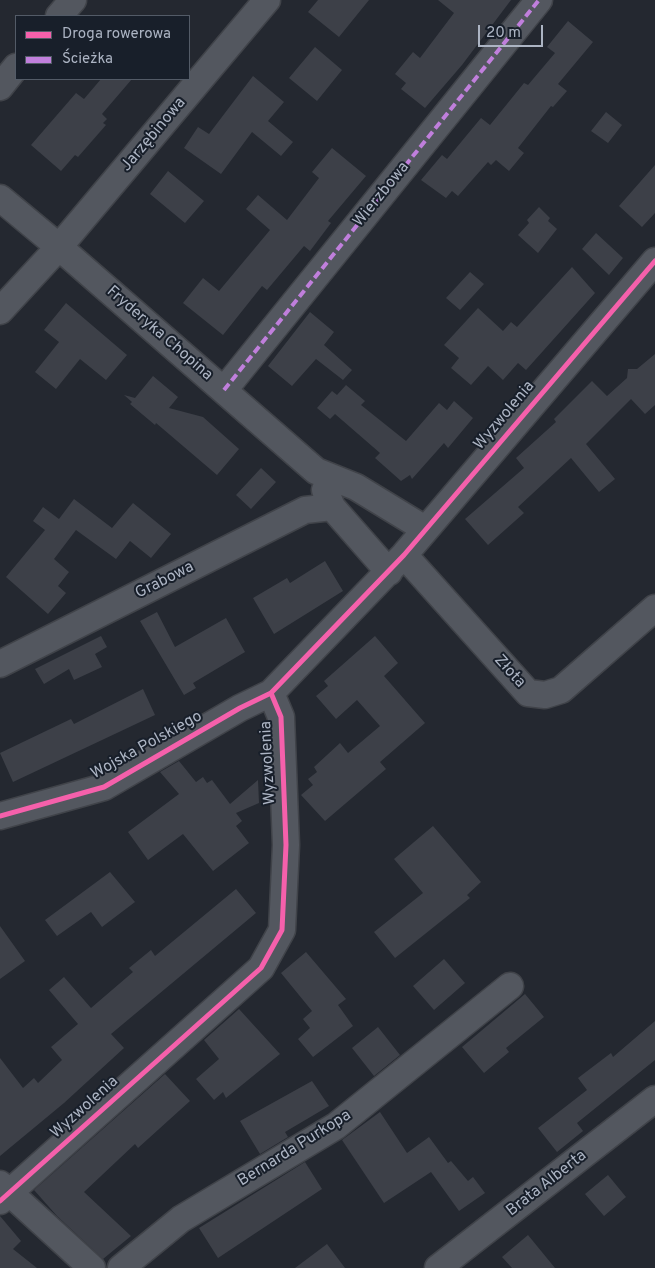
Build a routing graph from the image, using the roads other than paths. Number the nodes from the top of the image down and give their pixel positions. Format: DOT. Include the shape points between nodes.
graph roads {
  1 [pos="73,0"];
  2 [pos="267,0"];
  3 [pos="540,0"];
  4 [pos="60,15"];
  5 [pos="15,68"];
  6 [pos="0,87"];
  7 [pos="0,198"];
  8 [pos="59,246"];
  9 [pos="655,261"];
  10 [pos="0,310"];
  11 [pos="224,390"];
  12 [pos="316,472"];
  13 [pos="332,507"];
  14 [pos="426,529"];
  15 [pos="397,563"];
  16 [pos="655,608"];
  17 [pos="0,664"];
  18 [pos="271,693"];
  19 [pos="0,816"];
  20 [pos="510,986"];
  21 [pos="655,1099"];
  22 [pos="3,1192"];
  23 [pos="92,1268"];
  24 [pos="121,1268"];
  25 [pos="438,1268"];
  1 -- 4 [label="street"];
  2 -- 8 [label="street, Jarzębinowa"];
  3 -- 11 [label="street, Wierzbowa"];
  5 -- 6 [label="street"];
  7 -- 8 [label="street, Fryderyka Chopina"];
  8 -- 10 [label="street, Jarzębinowa"];
  8 -- 11 [label="street, Fryderyka Chopina"];
  9 -- 14 [label="street, Wyzwolenia"];
  11 -- 12 [label="street, Fryderyka Chopina"];
  12 -- 13 [label="street, Fryderyka Chopina"];
  12 -- 14 [label="street, Fryderyka Chopina" via="356,487"];
  13 -- 15 [label="street, Fryderyka Chopina"];
  13 -- 17 [label="street, Grabowa" via="305,510"];
  14 -- 15 [label="street, Wyzwolenia"];
  15 -- 16 [label="street, Złota" via="528,693 545,695 561,690"];
  15 -- 18 [label="street, Wyzwolenia"];
  18 -- 19 [label="street, Wojska Polskiego" via="104,787"];
  18 -- 22 [label="street, Wyzwolenia" via="281,717 286,845 282,930 260,968"];
  20 -- 24 [label="street, Bernarda Purkopa" via="336,1126 181,1219"];
  21 -- 25 [label="street, Brata Alberta"];
  22 -- 23 [label="street"];
}
